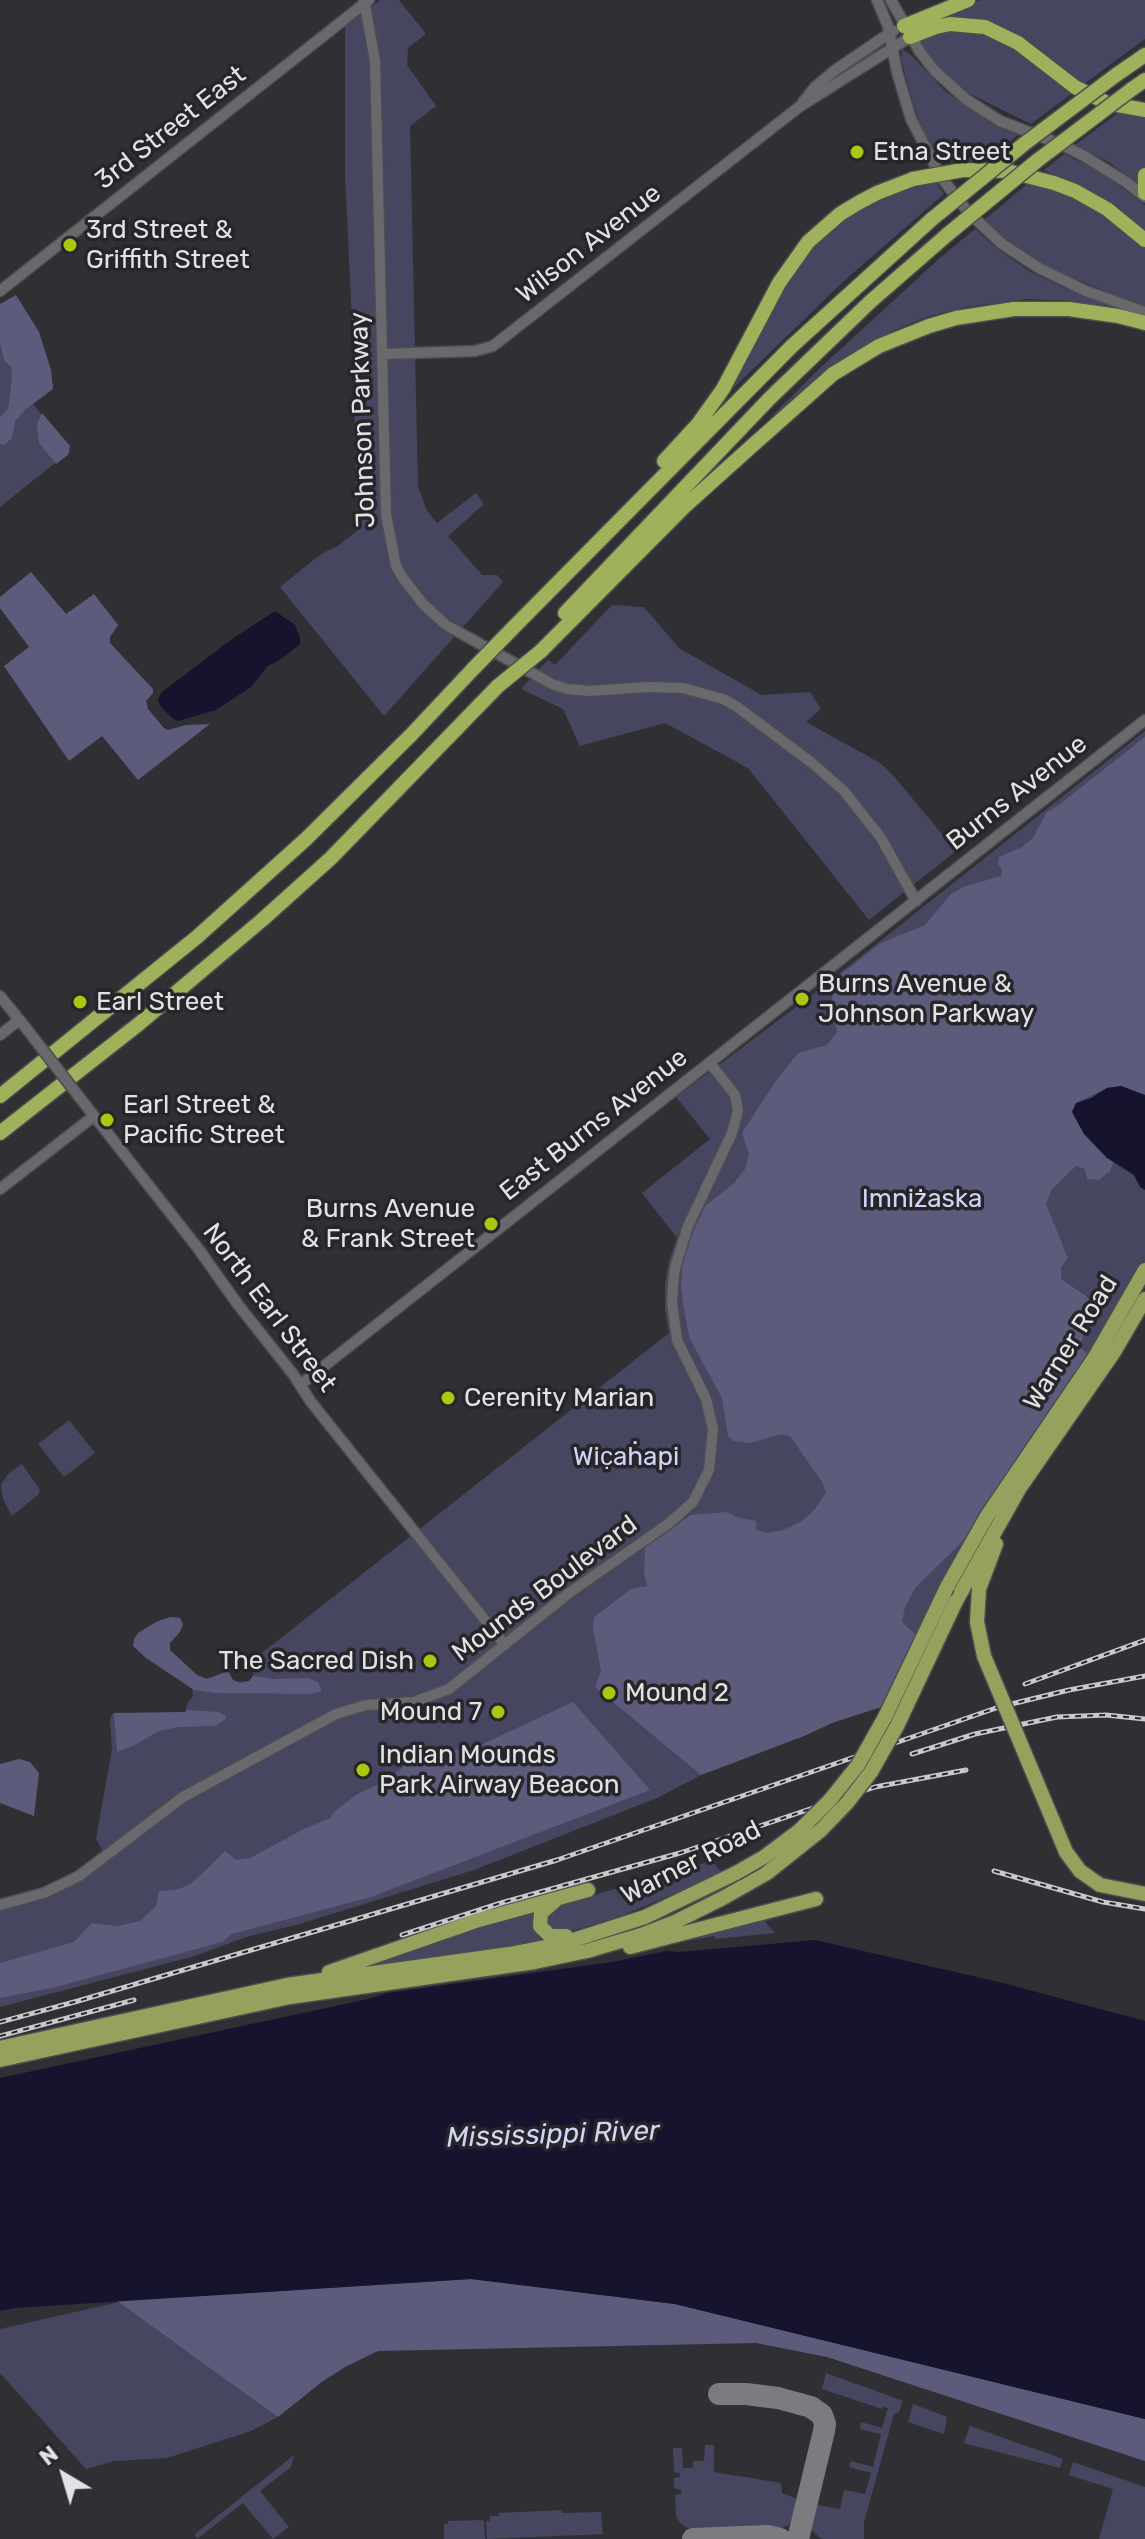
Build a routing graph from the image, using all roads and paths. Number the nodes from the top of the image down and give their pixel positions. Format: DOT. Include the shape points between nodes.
graph roads {
  1 [pos="877,0"];
  2 [pos="891,0"];
  3 [pos="968,0"];
  4 [pos="366,1"];
  5 [pos="889,32"];
  6 [pos="907,32"];
  7 [pos="893,48"];
  8 [pos="1145,55"];
  9 [pos="1145,80"];
  10 [pos="799,107"];
  11 [pos="1145,110"];
  12 [pos="1145,175"];
  13 [pos="1145,195"];
  14 [pos="1145,240"];
  15 [pos="0,291"];
  16 [pos="1145,312"];
  17 [pos="1145,323"];
  18 [pos="383,354"];
  19 [pos="559,582"];
  20 [pos="538,649"];
  21 [pos="1145,720"];
  22 [pos="916,901"];
  23 [pos="0,996"];
  24 [pos="22,1024"];
  25 [pos="0,1035"];
  26 [pos="710,1063"];
  27 [pos="0,1096"];
  28 [pos="94,1116"];
  29 [pos="0,1133"];
  30 [pos="0,1189"];
  31 [pos="1145,1270"];
  32 [pos="1145,1299"];
  33 [pos="300,1385"];
  34 [pos="1019,1489"];
  35 [pos="505,1645"];
  36 [pos="1145,1894"];
  37 [pos="816,1899"];
  38 [pos="0,1905"];
  39 [pos="629,1923"];
  40 [pos="535,1962"];
  41 [pos="269,1989"];
  42 [pos="0,2048"];
  43 [pos="0,2060"];
  1 -- 5 [label="street"];
  2 -- 6 [label="street"];
  3 -- 6 [label="highway"];
  4 -- 15 [label="street, 3rd Street East"];
  4 -- 18 [label="street, Johnson Parkway" via="375,61"];
  5 -- 6 [label="street, Wilson Avenue"];
  5 -- 7 [label="street"];
  5 -- 10 [label="street, Wilson Avenue" via="820,82"];
  6 -- 7 [label="street, Wilson Avenue"];
  6 -- 11 [label="highway" via="950,24 985,27 1018,43 1075,87 1107,103"];
  6 -- 13 [label="street" via="935,71 974,105 1084,156"];
  7 -- 10 [label="street, Wilson Avenue"];
  7 -- 16 [label="street" via="903,96 923,145 968,212 1002,244 1039,268"];
  8 -- 19 [label="highway, bridge" via="932,219 792,346"];
  9 -- 20 [label="highway, bridge" via="1038,160 871,301 605,569"];
  10 -- 18 [label="street, Wilson Avenue" via="493,346"];
  12 -- 13 [label="highway"];
  14 -- 19 [label="highway, bridge" via="1075,191 1007,171 963,170 913,179 858,203 808,242 789,265 723,389 698,424 584,543"];
  17 -- 20 [label="highway" via="1069,309 1014,309 942,322 879,346 833,374 753,445"];
  18 -- 22 [label="street, Johnson Parkway" via="387,529 396,566 434,616 567,689 670,686 697,690 736,706 844,791 881,838"];
  19 -- 27 [label="highway, bridge" via="306,839 197,937"];
  20 -- 29 [label="highway, bridge" via="331,858 140,1023"];
  21 -- 22 [label="street, Burns Avenue"];
  22 -- 26 [label="street, East Burns Avenue"];
  23 -- 24 [label="street, North Earl Street"];
  24 -- 25 [label="street"];
  24 -- 28 [label="street, North Earl Street, bridge"];
  26 -- 33 [label="street, East Burns Avenue"];
  26 -- 35 [label="street, Mounds Boulevard" via="735,1095 738,1111 688,1226 675,1268 672,1302 677,1340 711,1415 709,1470 693,1502 681,1513"];
  28 -- 30 [label="street"];
  28 -- 33 [label="street, North Earl Street"];
  31 -- 39 [label="highway, Warner Road, bridge" via="1095,1357 987,1516 858,1765 830,1800 772,1851 686,1899"];
  32 -- 34 [label="highway, Warner Road"];
  33 -- 35 [label="street, North Earl Street"];
  34 -- 36 [label="highway, bridge" via="979,1589 977,1622 984,1656 1066,1852 1100,1885"];
  34 -- 40 [label="highway, Warner Road, bridge" via="871,1772 821,1830 767,1873 716,1903 658,1929"];
  35 -- 38 [label="street, Mounds Boulevard" via="459,1682 429,1698 336,1714 183,1797 79,1876"];
  37 -- 40 [label="highway" via="634,1946"];
  39 -- 41 [label="highway, Warner Road" via="526,1951"];
  39 -- 41 [label="highway" via="560,1937 543,1932 539,1920 547,1906 588,1890"];
  40 -- 43 [label="highway, Warner Road" via="299,1996"];
  41 -- 42 [label="highway, Warner Road"];
}
